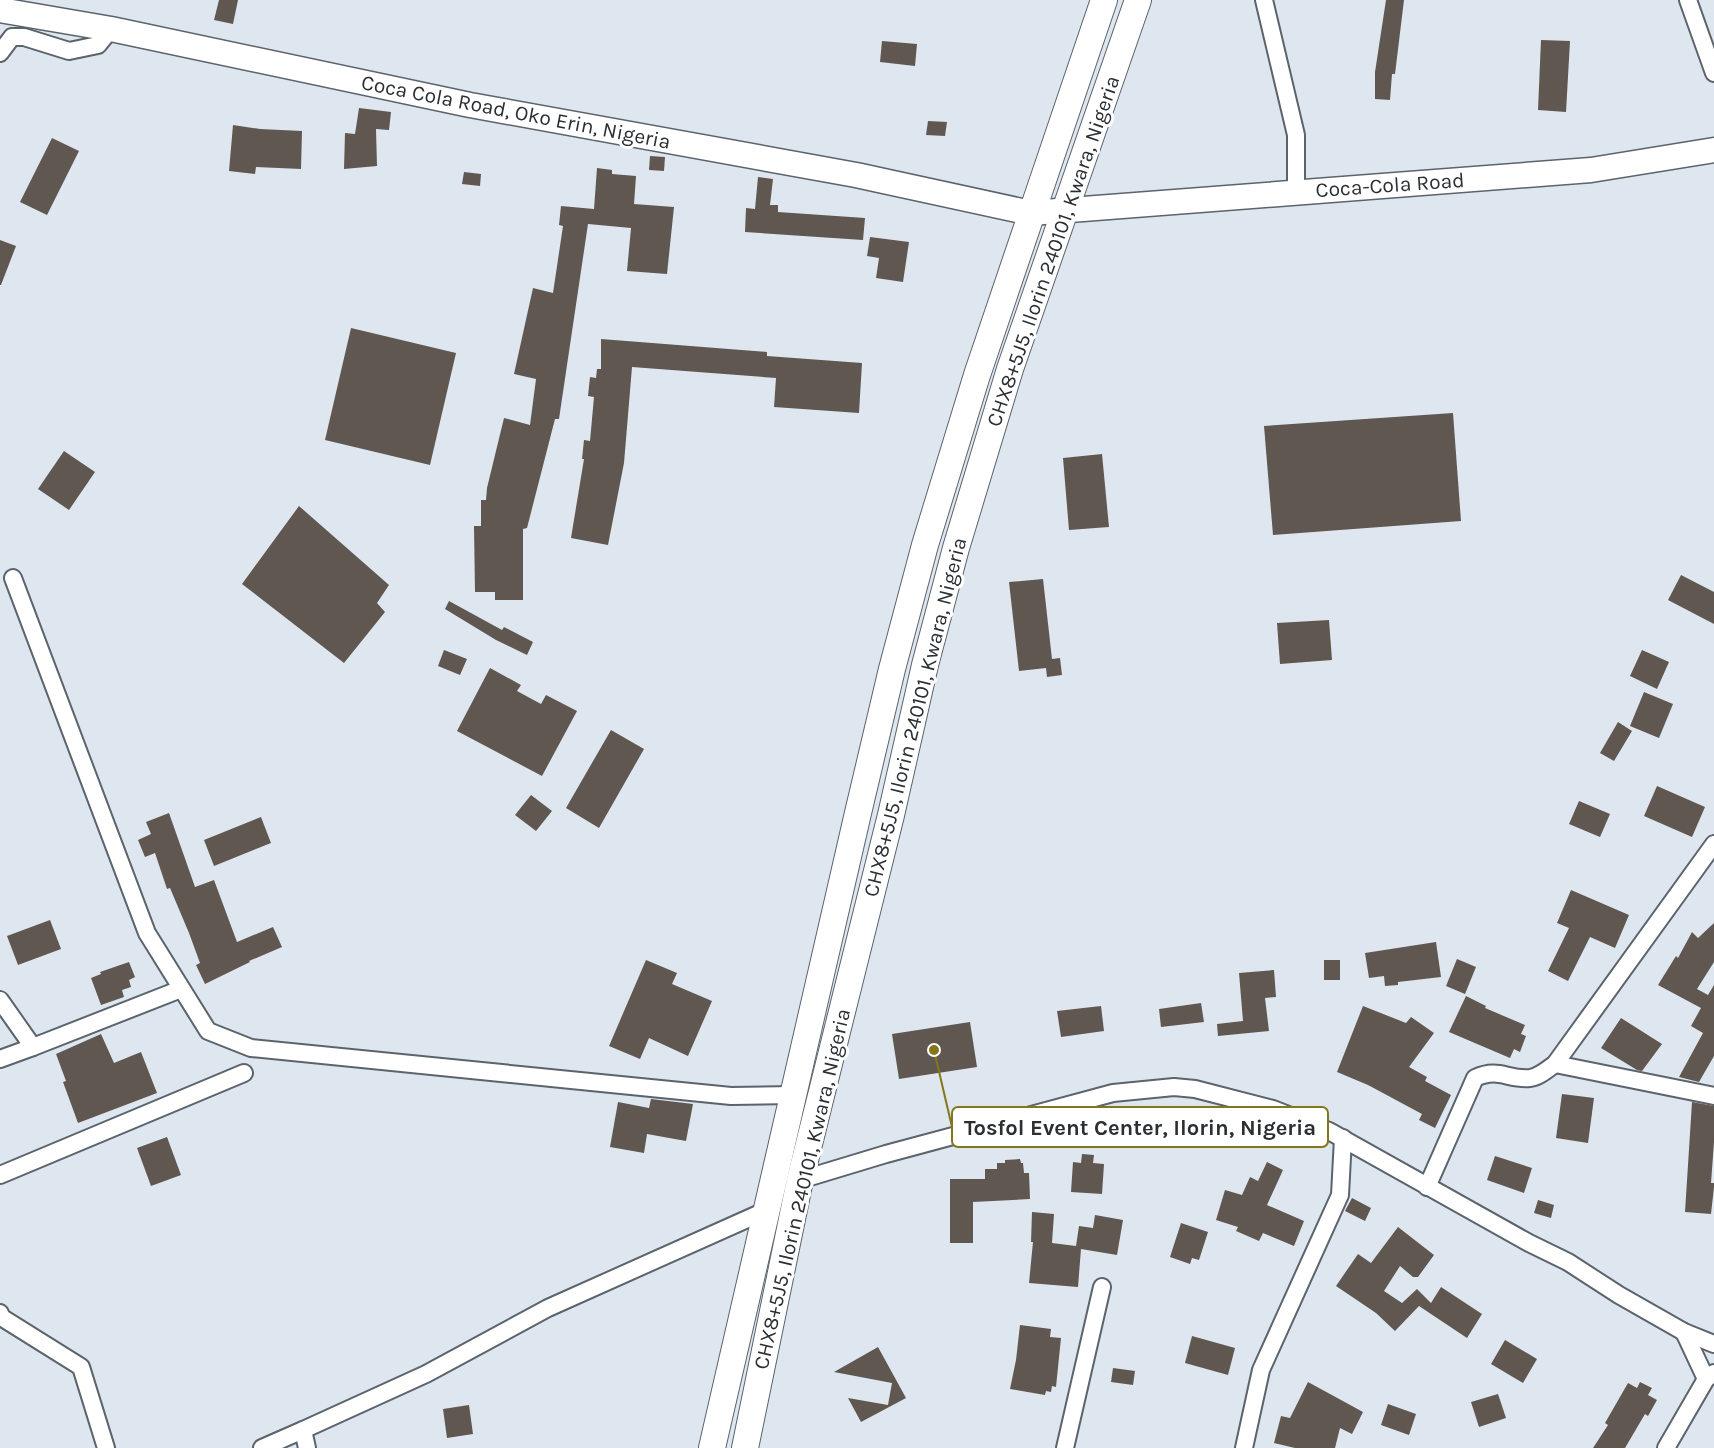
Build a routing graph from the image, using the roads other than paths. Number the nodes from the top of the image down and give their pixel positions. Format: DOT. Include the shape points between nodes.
graph roads {
  1 [pos="1104,0"];
  2 [pos="1138,0"];
  3 [pos="1264,0"];
  4 [pos="1688,0"];
  5 [pos="0,10"];
  6 [pos="111,29"];
  7 [pos="0,53"];
  8 [pos="1714,73"];
  9 [pos="1714,150"];
  10 [pos="1296,192"];
  11 [pos="1066,211"];
  12 [pos="1031,213"];
  13 [pos="13,578"];
  14 [pos="1714,844"];
  15 [pos="181,989"];
  16 [pos="0,1000"];
  17 [pos="33,1047"];
  18 [pos="0,1059"];
  19 [pos="1555,1064"];
  20 [pos="244,1073"];
  21 [pos="1713,1094"];
  22 [pos="794,1095"];
  23 [pos="1343,1138"];
  24 [pos="0,1175"];
  25 [pos="800,1180"];
  26 [pos="1427,1187"];
  27 [pos="765,1211"];
  28 [pos="1102,1287"];
  29 [pos="0,1313"];
  30 [pos="1684,1332"];
  31 [pos="1714,1344"];
  32 [pos="1710,1376"];
  33 [pos="303,1430"];
  34 [pos="106,1448"];
  35 [pos="262,1448"];
  36 [pos="307,1448"];
  37 [pos="712,1448"];
  38 [pos="745,1448"];
  39 [pos="1065,1448"];
  40 [pos="1244,1448"];
  41 [pos="1666,1448"];
  1 -- 12 [label="main road, CHX8+5J5, Ilorin 240101, Kwara, Nigeria"];
  2 -- 11 [label="main road, CHX8+5J5, Ilorin 240101, Kwara, Nigeria"];
  3 -- 10 [label="street" via="1296,135"];
  4 -- 8 [label="street"];
  5 -- 6 [label="street, Coca Cola Road, Oko Erin, Nigeria"];
  6 -- 7 [label="street" via="98,45 69,51 12,37"];
  6 -- 12 [label="street, Coca Cola Road, Oko Erin, Nigeria" via="470,105 856,175"];
  9 -- 10 [label="street, Coca-Cola Road" via="1591,170"];
  10 -- 11 [label="street, Coca-Cola Road"];
  11 -- 12 [label="street, Coca Cola Road, Oko Erin, Nigeria"];
  11 -- 25 [label="main road, CHX8+5J5, Ilorin 240101, Kwara, Nigeria" via="1010,369 956,548"];
  12 -- 22 [label="main road, CHX8+5J5, Ilorin 240101, Kwara, Nigeria" via="925,545"];
  13 -- 15 [label="street" via="147,933"];
  14 -- 19 [label="street"];
  15 -- 17 [label="street"];
  15 -- 22 [label="street" via="208,1031 251,1048 731,1096"];
  16 -- 17 [label="street"];
  17 -- 18 [label="street"];
  19 -- 21 [label="street"];
  19 -- 26 [label="street" via="1532,1078 1486,1072 1474,1078"];
  20 -- 24 [label="street"];
  22 -- 27 [label="main road, CHX8+5J5, Ilorin 240101, Kwara, Nigeria"];
  23 -- 25 [label="street" via="1273,1109 1174,1087 1113,1093"];
  23 -- 26 [label="street"];
  23 -- 40 [label="street" via="1340,1195 1261,1370"];
  25 -- 38 [label="main road, CHX8+5J5, Ilorin 240101, Kwara, Nigeria"];
  26 -- 30 [label="street" via="1568,1262"];
  27 -- 33 [label="street" via="548,1308 426,1374"];
  27 -- 37 [label="main road, CHX8+5J5, Ilorin 240101, Kwara, Nigeria"];
  28 -- 39 [label="street"];
  29 -- 34 [label="street" via="81,1366"];
  30 -- 31 [label="street"];
  30 -- 32 [label="street"];
  32 -- 41 [label="street"];
  33 -- 35 [label="street"];
  33 -- 36 [label="street"];
}
